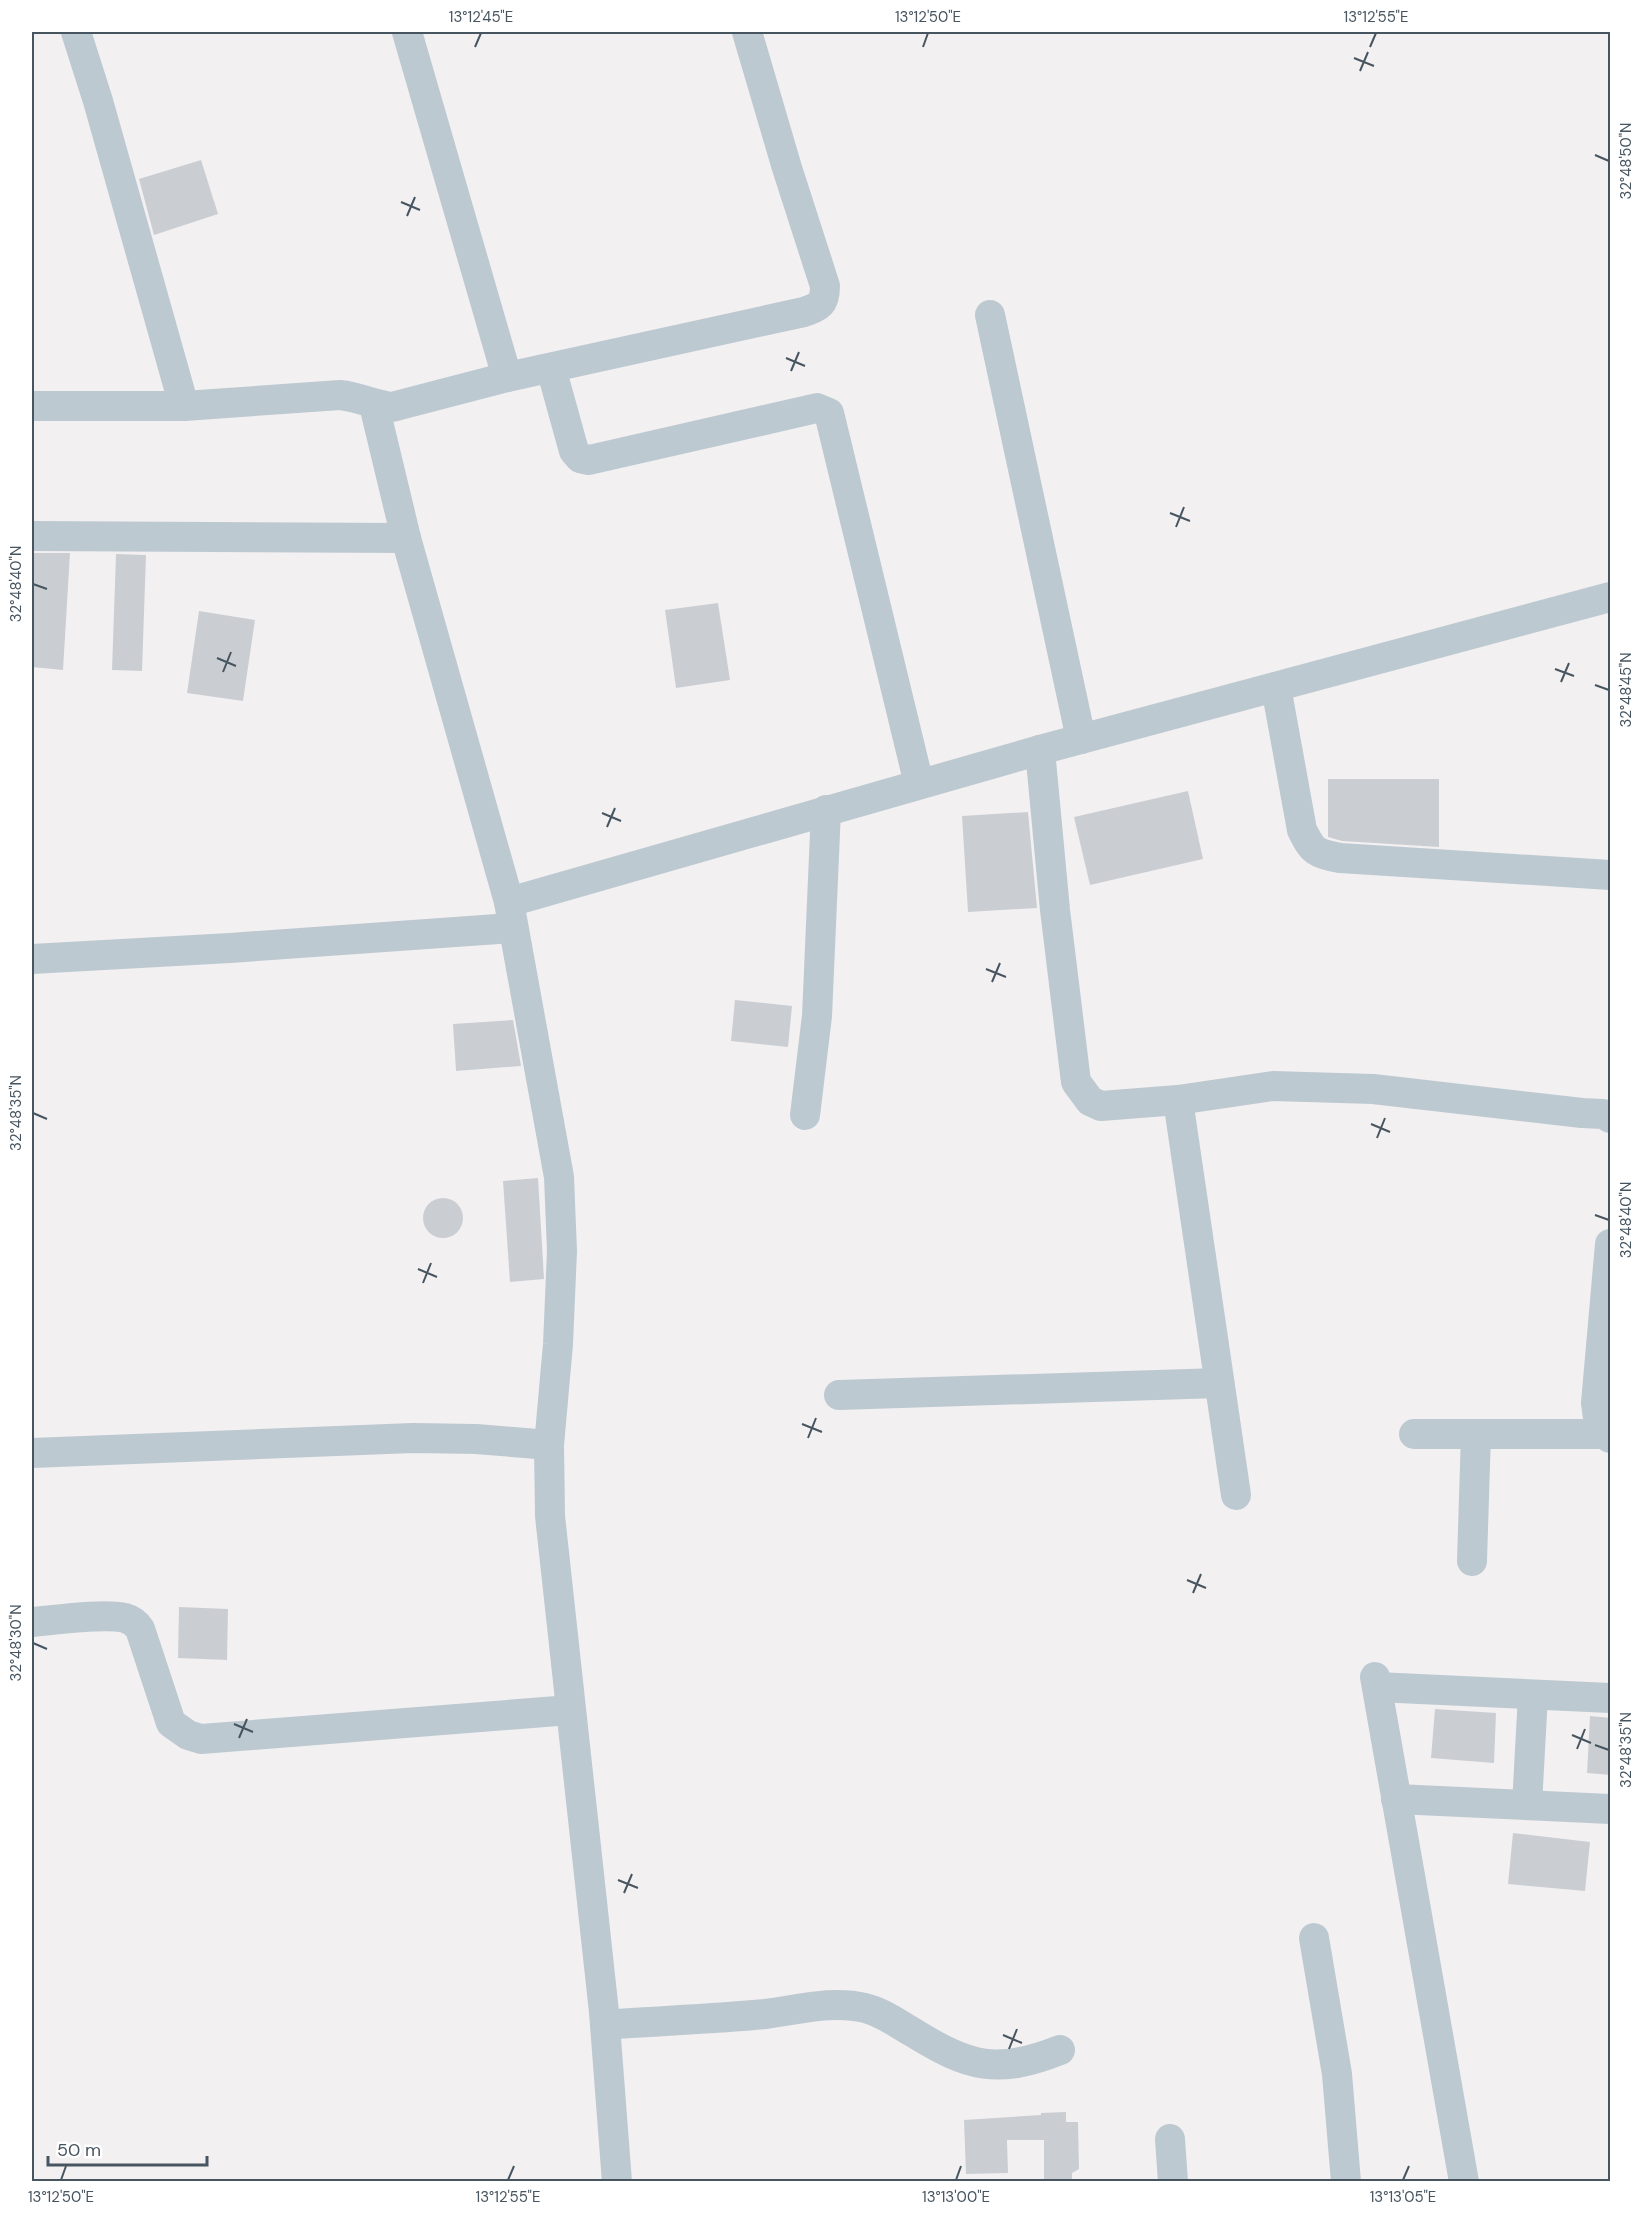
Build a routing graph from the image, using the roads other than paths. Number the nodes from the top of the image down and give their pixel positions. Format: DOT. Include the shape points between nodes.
graph roads {
  1 [pos="75,32"];
  2 [pos="407,32"];
  3 [pos="747,32"];
  4 [pos="990,315"];
  5 [pos="551,368"];
  6 [pos="507,377"];
  7 [pos="374,405"];
  8 [pos="32,406"];
  9 [pos="184,406"];
  10 [pos="32,536"];
  11 [pos="406,538"];
  12 [pos="1611,597"];
  13 [pos="1276,687"];
  14 [pos="1080,739"];
  15 [pos="1040,750"];
  16 [pos="919,784"];
  17 [pos="825,810"];
  18 [pos="1611,876"];
  19 [pos="510,915"];
  20 [pos="32,959"];
  21 [pos="1178,1100"];
  22 [pos="805,1115"];
  23 [pos="1611,1118"];
  24 [pos="1611,1244"];
  25 [pos="1219,1383"];
  26 [pos="839,1395"];
  27 [pos="1414,1434"];
  28 [pos="1476,1434"];
  29 [pos="1607,1436"];
  30 [pos="549,1446"];
  31 [pos="32,1453"];
  32 [pos="1236,1495"];
  33 [pos="1472,1561"];
  34 [pos="32,1622"];
  35 [pos="1533,1695"];
  36 [pos="1611,1698"];
  37 [pos="570,1710"];
  38 [pos="1396,1799"];
  39 [pos="1527,1805"];
  40 [pos="1611,1809"];
  41 [pos="1314,1938"];
  42 [pos="605,2025"];
  43 [pos="1060,2050"];
  44 [pos="1170,2139"];
  45 [pos="617,2181"];
  46 [pos="1173,2181"];
  47 [pos="1346,2181"];
  48 [pos="1464,2181"];
  1 -- 9 [label="street"];
  2 -- 6 [label="street"];
  3 -- 5 [label="street" via="825,286 825,298 818,307 804,312"];
  4 -- 14 [label="street"];
  5 -- 6 [label="street"];
  5 -- 16 [label="street" via="574,451 589,460 817,408 829,413"];
  6 -- 7 [label="street" via="392,407"];
  7 -- 9 [label="street" via="340,395"];
  7 -- 11 [label="street"];
  8 -- 9 [label="street"];
  10 -- 11 [label="street"];
  11 -- 19 [label="street"];
  12 -- 13 [label="street"];
  13 -- 14 [label="street"];
  13 -- 18 [label="street" via="1302,830 1318,854"];
  14 -- 15 [label="street"];
  15 -- 16 [label="street"];
  15 -- 21 [label="street" via="1054,910 1076,1082 1090,1101 1101,1106"];
  16 -- 17 [label="street"];
  17 -- 19 [label="street"];
  17 -- 22 [label="street" via="817,1016"];
  19 -- 20 [label="street"];
  19 -- 30 [label="street" via="559,1177 562,1251"];
  21 -- 23 [label="street" via="1273,1086 1373,1089 1603,1114"];
  21 -- 25 [label="street"];
  24 -- 29 [label="street" via="1596,1403 1598,1419"];
  25 -- 26 [label="street"];
  25 -- 32 [label="street"];
  27 -- 28 [label="street"];
  28 -- 29 [label="street"];
  28 -- 33 [label="street"];
  30 -- 31 [label="street" via="413,1438"];
  30 -- 37 [label="street" via="550,1516"];
  34 -- 37 [label="street" via="102,1617 133,1622 140,1629 171,1723 201,1739"];
  35 -- 36 [label="street"];
  35 -- 38 [label="street" via="1376,1682"];
  35 -- 39 [label="street"];
  37 -- 42 [label="street"];
  38 -- 39 [label="street"];
  38 -- 48 [label="street"];
  39 -- 40 [label="street"];
  41 -- 47 [label="street" via="1337,2074"];
  42 -- 43 [label="street" via="846,2004 867,2008 950,2054 979,2063 1000,2065 1033,2060"];
  42 -- 45 [label="street"];
  44 -- 46 [label="street"];
}
